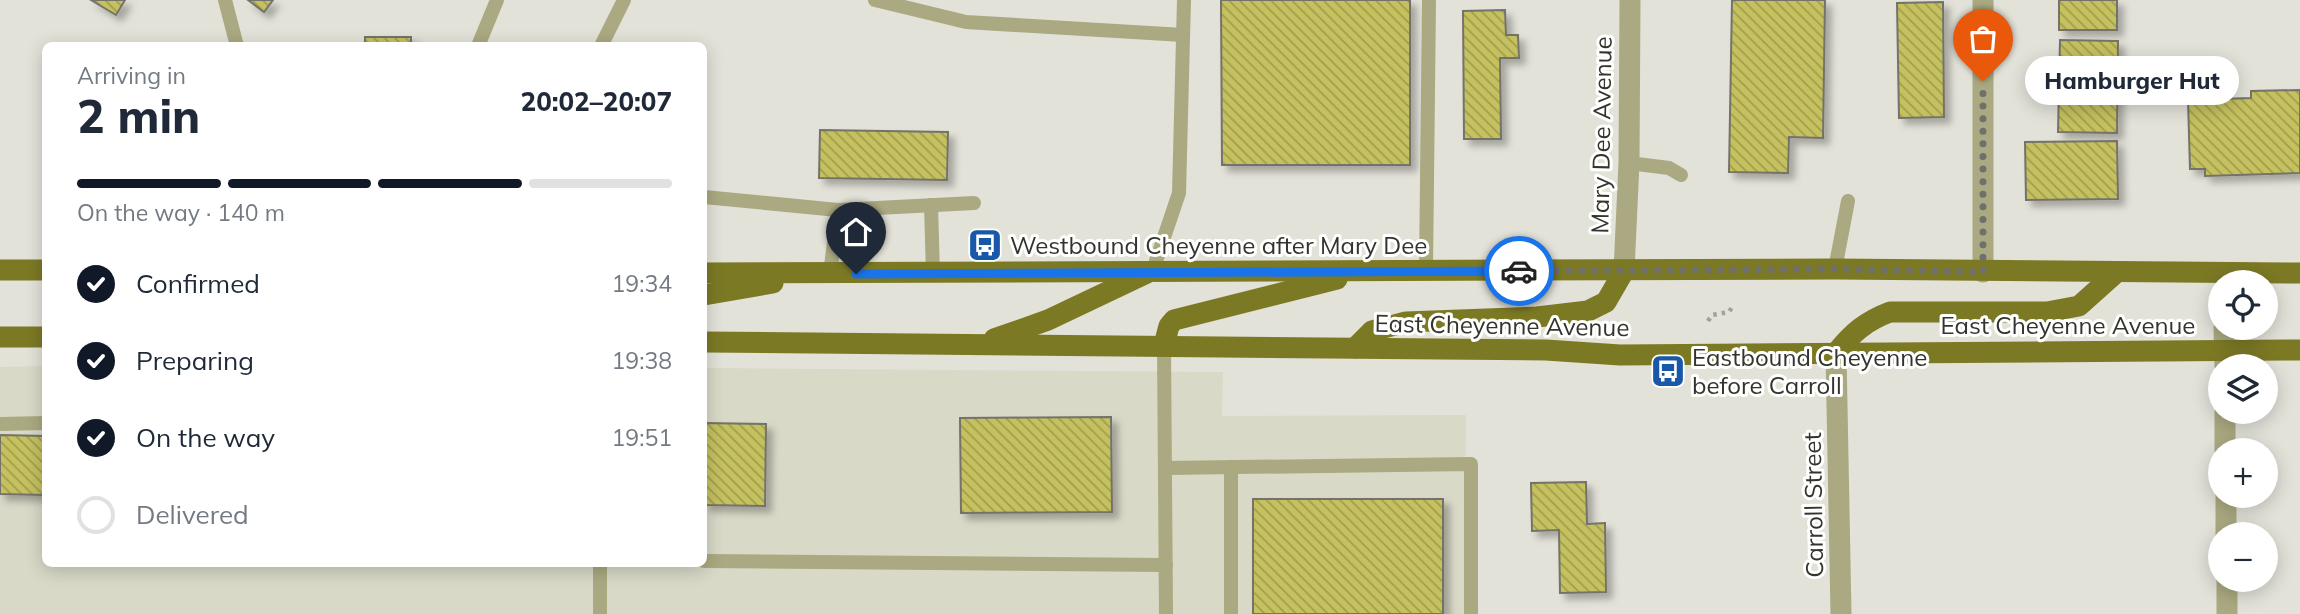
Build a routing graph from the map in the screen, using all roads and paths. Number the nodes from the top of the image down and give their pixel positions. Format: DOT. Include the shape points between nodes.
graph roads {
  1 [pos="225,0"];
  2 [pos="497,0"];
  3 [pos="624,0"];
  4 [pos="875,0"];
  5 [pos="1184,0"];
  6 [pos="1429,0"];
  7 [pos="1630,0"];
  8 [pos="1983,0"];
  9 [pos="1183,34"];
  10 [pos="236,42"];
  11 [pos="480,42"];
  12 [pos="603,42"];
  13 [pos="1629,163"];
  14 [pos="1681,175"];
  15 [pos="707,197"];
  16 [pos="1848,201"];
  17 [pos="974,203"];
  18 [pos="931,205"];
  19 [pos="838,210"];
  20 [pos="1835,269"];
  21 [pos="0,270"];
  22 [pos="42,270"];
  23 [pos="1153,270"];
  24 [pos="1426,271"];
  25 [pos="1623,271"];
  26 [pos="1366,272"];
  27 [pos="1983,272"];
  28 [pos="2116,272"];
  29 [pos="707,273"];
  30 [pos="2300,273"];
  31 [pos="830,274"];
  32 [pos="933,274"];
  33 [pos="2278,274"];
  34 [pos="2208,276"];
  35 [pos="707,294"];
  36 [pos="1734,304"];
  37 [pos="1708,321"];
  38 [pos="0,337"];
  39 [pos="42,337"];
  40 [pos="707,342"];
  41 [pos="979,345"];
  42 [pos="1164,345"];
  43 [pos="1355,348"];
  44 [pos="2300,350"];
  45 [pos="1836,353"];
  46 [pos="2262,354"];
  47 [pos="2208,358"];
  48 [pos="42,423"];
  49 [pos="0,424"];
  50 [pos="1231,467"];
  51 [pos="1166,468"];
  52 [pos="707,561"];
  53 [pos="1166,565"];
  54 [pos="600,567"];
  55 [pos="2227,592"];
  56 [pos="600,614"];
  57 [pos="1166,614"];
  58 [pos="1231,614"];
  59 [pos="1471,614"];
  60 [pos="1842,614"];
  61 [pos="2227,614"];
  1 -- 10 [label="lane"];
  2 -- 11 [label="lane"];
  3 -- 12 [label="lane"];
  4 -- 9 [label="lane" via="966,22"];
  5 -- 9 [label="lane"];
  6 -- 24 [label="lane"];
  7 -- 13 [label="street, Mary Dee Avenue"];
  8 -- 27 [label="street"];
  9 -- 23 [label="lane" via="1179,193"];
  13 -- 14 [label="lane" via="1669,168"];
  13 -- 25 [label="street, Mary Dee Avenue"];
  15 -- 19 [label="lane"];
  16 -- 20 [label="lane"];
  17 -- 18 [label="lane"];
  18 -- 19 [label="lane"];
  18 -- 32 [label="lane"];
  19 -- 31 [label="lane"];
  20 -- 25 [label="main road, East Cheyenne Avenue"];
  20 -- 27 [label="main road, East Cheyenne Avenue"];
  21 -- 22 [label="main road"];
  23 -- 26 [label="main road, East Cheyenne Avenue"];
  23 -- 32 [label="main road, East Cheyenne Avenue"];
  23 -- 41 [label="main road" via="1048,320"];
  24 -- 25 [label="main road, East Cheyenne Avenue"];
  24 -- 26 [label="main road, East Cheyenne Avenue"];
  25 -- 43 [label="main road" via="1606,302 1588,311 1406,322 1372,331"];
  26 -- 42 [label="main road" via="1174,320"];
  27 -- 28 [label="main road, East Cheyenne Avenue"];
  28 -- 34 [label="main road, East Cheyenne Avenue"];
  28 -- 45 [label="main road" via="2079,306 2047,312 1889,313 1868,321"];
  29 -- 31 [label="main road, East Cheyenne Avenue"];
  30 -- 33 [label="main road, East Cheyenne Avenue"];
  31 -- 32 [label="main road, East Cheyenne Avenue"];
  31 -- 35 [label="main road"];
  36 -- 37 [label="path" via="1729,312 1713,315"];
  38 -- 39 [label="main road"];
  40 -- 41 [label="main road, East Cheyenne Avenue"];
  41 -- 42 [label="main road, East Cheyenne Avenue"];
  42 -- 43 [label="main road, East Cheyenne Avenue"];
  42 -- 51 [label="lane"];
  43 -- 45 [label="main road, East Cheyenne Avenue" via="1620,355"];
  44 -- 46 [label="main road, East Cheyenne Avenue"];
  45 -- 47 [label="main road, East Cheyenne Avenue"];
  45 -- 60 [label="street, Carroll Street"];
  48 -- 49 [label="lane"];
  50 -- 51 [label="lane"];
  50 -- 58 [label="lane"];
  50 -- 59 [label="lane" via="1471,464"];
  51 -- 53 [label="lane"];
  52 -- 53 [label="lane"];
  53 -- 57 [label="lane"];
  54 -- 56 [label="lane"];
  55 -- 61 [label="street"];
}
